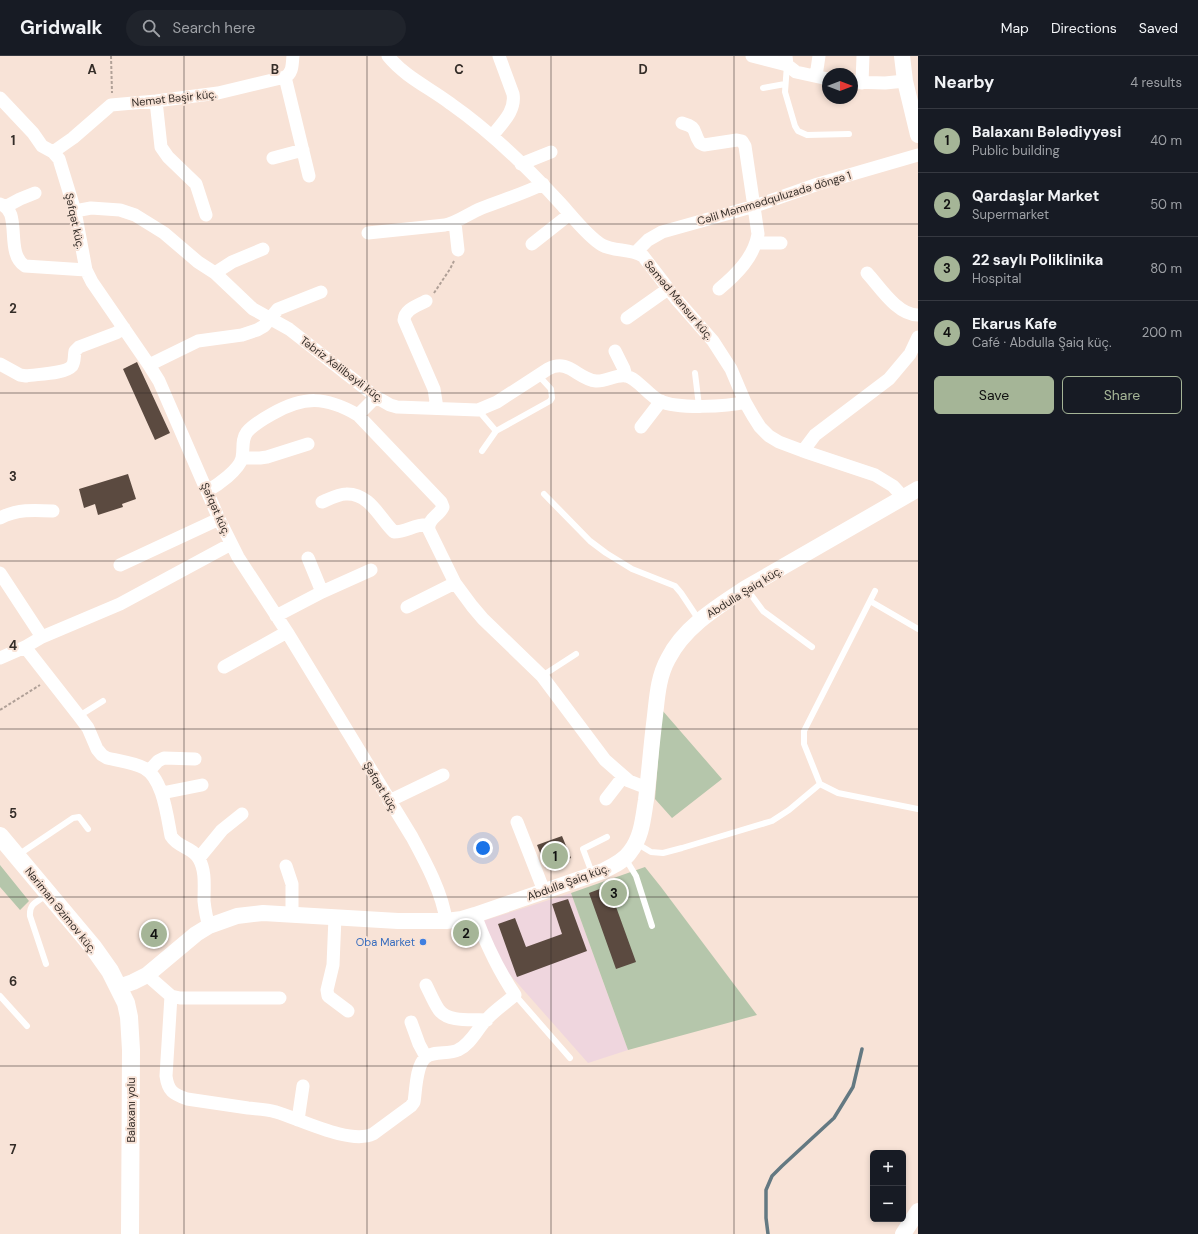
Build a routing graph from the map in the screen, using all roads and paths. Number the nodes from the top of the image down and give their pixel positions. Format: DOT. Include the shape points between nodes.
graph roads {
  1 [pos="111,56"];
  2 [pos="293,56"];
  3 [pos="388,56"];
  4 [pos="499,56"];
  5 [pos="752,56"];
  6 [pos="819,56"];
  7 [pos="863,56"];
  8 [pos="902,56"];
  9 [pos="786,60"];
  10 [pos="285,77"];
  11 [pos="822,77"];
  12 [pos="858,78"];
  13 [pos="905,81"];
  14 [pos="858,83"];
  15 [pos="785,84"];
  16 [pos="763,88"];
  17 [pos="0,98"];
  18 [pos="156,101"];
  19 [pos="111,105"];
  20 [pos="682,123"];
  21 [pos="918,132"];
  22 [pos="849,134"];
  23 [pos="492,136"];
  24 [pos="303,150"];
  25 [pos="53,152"];
  26 [pos="551,152"];
  27 [pos="918,155"];
  28 [pos="273,158"];
  29 [pos="521,164"];
  30 [pos="309,176"];
  31 [pos="543,184"];
  32 [pos="35,193"];
  33 [pos="3,205"];
  34 [pos="755,206"];
  35 [pos="75,211"];
  36 [pos="570,214"];
  37 [pos="206,215"];
  38 [pos="455,223"];
  39 [pos="368,233"];
  40 [pos="757,243"];
  41 [pos="781,243"];
  42 [pos="532,244"];
  43 [pos="262,249"];
  44 [pos="458,250"];
  45 [pos="636,252"];
  46 [pos="86,270"];
  47 [pos="867,272"];
  48 [pos="215,273"];
  49 [pos="668,289"];
  50 [pos="719,289"];
  51 [pos="321,292"];
  52 [pos="426,301"];
  53 [pos="918,316"];
  54 [pos="271,318"];
  55 [pos="627,318"];
  56 [pos="124,328"];
  57 [pos="918,337"];
  58 [pos="615,350"];
  59 [pos="0,364"];
  60 [pos="149,364"];
  61 [pos="696,373"];
  62 [pos="539,376"];
  63 [pos="626,376"];
  64 [pos="376,397"];
  65 [pos="661,401"];
  66 [pos="745,402"];
  67 [pos="699,406"];
  68 [pos="437,408"];
  69 [pos="478,410"];
  70 [pos="358,415"];
  71 [pos="641,427"];
  72 [pos="496,431"];
  73 [pos="308,444"];
  74 [pos="482,451"];
  75 [pos="803,451"];
  76 [pos="242,458"];
  77 [pos="918,489"];
  78 [pos="207,491"];
  79 [pos="544,494"];
  80 [pos="904,498"];
  81 [pos="322,502"];
  82 [pos="53,511"];
  83 [pos="0,518"];
  84 [pos="219,519"];
  85 [pos="428,525"];
  86 [pos="231,544"];
  87 [pos="308,558"];
  88 [pos="120,565"];
  89 [pos="371,570"];
  90 [pos="1,577"];
  91 [pos="455,583"];
  92 [pos="746,588"];
  93 [pos="875,591"];
  94 [pos="322,592"];
  95 [pos="870,601"];
  96 [pos="407,607"];
  97 [pos="276,616"];
  98 [pos="700,621"];
  99 [pos="918,629"];
  100 [pos="287,632"];
  101 [pos="42,637"];
  102 [pos="25,647"];
  103 [pos="812,647"];
  104 [pos="576,654"];
  105 [pos="0,658"];
  106 [pos="224,667"];
  107 [pos="542,676"];
  108 [pos="49,679"];
  109 [pos="103,701"];
  110 [pos="0,710"];
  111 [pos="80,716"];
  112 [pos="195,760"];
  113 [pos="149,771"];
  114 [pos="443,775"];
  115 [pos="623,777"];
  116 [pos="820,784"];
  117 [pos="202,785"];
  118 [pos="647,788"];
  119 [pos="162,793"];
  120 [pos="606,799"];
  121 [pos="389,801"];
  122 [pos="918,809"];
  123 [pos="242,814"];
  124 [pos="517,822"];
  125 [pos="88,829"];
  126 [pos="607,837"];
  127 [pos="1,840"];
  128 [pos="636,843"];
  129 [pos="16,856"];
  130 [pos="199,858"];
  131 [pos="625,858"];
  132 [pos="286,866"];
  133 [pos="593,874"];
  134 [pos="544,891"];
  135 [pos="48,894"];
  136 [pos="292,915"];
  137 [pos="475,915"];
  138 [pos="335,918"];
  139 [pos="446,921"];
  140 [pos="209,926"];
  141 [pos="652,926"];
  142 [pos="46,964"];
  143 [pos="147,975"];
  144 [pos="426,985"];
  145 [pos="119,987"];
  146 [pos="515,995"];
  147 [pos="0,996"];
  148 [pos="172,996"];
  149 [pos="280,998"];
  150 [pos="348,1011"];
  151 [pos="487,1020"];
  152 [pos="411,1022"];
  153 [pos="27,1026"];
  154 [pos="426,1057"];
  155 [pos="570,1058"];
  156 [pos="303,1086"];
  157 [pos="298,1120"];
  158 [pos="918,1211"];
  159 [pos="130,1234"];
  160 [pos="903,1234"];
  1 -- 19 [label="path"];
  2 -- 10 [label="street" via="292,71"];
  3 -- 23 [label="street, Səməd Mənsur küç." via="402,70"];
  4 -- 23 [label="street" via="514,100 511,112"];
  5 -- 9 [label="street"];
  6 -- 11 [label="street"];
  7 -- 12 [label="street"];
  8 -- 13 [label="street"];
  9 -- 11 [label="street" via="796,72"];
  9 -- 15 [label="lane"];
  10 -- 18 [label="street, Nemət Bəşir küç." via="218,93"];
  10 -- 24 [label="street"];
  13 -- 14 [label="street" via="886,84"];
  13 -- 21 [label="street"];
  15 -- 16 [label="lane"];
  15 -- 22 [label="lane" via="785,92 798,131 807,135"];
  17 -- 25 [label="street, Şəfqət küç." via="42,146"];
  18 -- 19 [label="street, Nemət Bəşir küç."];
  18 -- 37 [label="street" via="161,147 196,184"];
  19 -- 25 [label="street"];
  20 -- 34 [label="street" via="695,129 700,143 704,145 742,141"];
  23 -- 29 [label="street, Səməd Mənsur küç."];
  24 -- 28 [label="street"];
  24 -- 30 [label="street"];
  25 -- 35 [label="street, Şəfqət küç." via="59,159"];
  26 -- 29 [label="street"];
  27 -- 34 [label="street, Cəlil Məmmədquluzadə döngə 1" via="818,184"];
  29 -- 31 [label="street, Səməd Mənsur küç."];
  31 -- 36 [label="street, Səməd Mənsur küç."];
  31 -- 38 [label="street" via="481,209"];
  32 -- 33 [label="street"];
  33 -- 46 [label="street" via="10,214 15,254 19,262 25,266"];
  34 -- 40 [label="street"];
  34 -- 45 [label="street, Cəlil Məmmədquluzadə döngə 1" via="662,232 648,240"];
  35 -- 46 [label="street, Şəfqət küç."];
  35 -- 48 [label="street, Təbriz Xəlilbəyli küç." via="91,208 127,211 164,234"];
  36 -- 42 [label="street"];
  36 -- 45 [label="street, Səməd Mənsur küç." via="602,245"];
  38 -- 39 [label="street"];
  38 -- 44 [label="street"];
  40 -- 41 [label="street"];
  40 -- 50 [label="street" via="739,271"];
  43 -- 48 [label="street" via="232,262"];
  44 -- 52 [label="path" via="450,269"];
  45 -- 49 [label="street, Səməd Mənsur küç." via="643,256"];
  46 -- 56 [label="street, Şəfqət küç."];
  47 -- 53 [label="street" via="897,307 912,316"];
  48 -- 54 [label="street, Təbriz Xəlilbəyli küç." via="253,309"];
  49 -- 55 [label="street"];
  49 -- 66 [label="street, Səməd Mənsur küç." via="714,341 731,369"];
  51 -- 54 [label="street" via="278,309"];
  52 -- 68 [label="street" via="408,311 404,320 434,389"];
  54 -- 60 [label="street" via="257,330 242,335 198,341"];
  54 -- 64 [label="street, Təbriz Xəlilbəyli küç." via="289,329"];
  56 -- 59 [label="street" via="79,346 75,351 72,366 65,371 26,376"];
  56 -- 60 [label="street, Şəfqət küç."];
  57 -- 75 [label="street" via="910,354 889,379 815,435"];
  58 -- 63 [label="street"];
  60 -- 78 [label="street, Şəfqət küç."];
  61 -- 67 [label="lane"];
  62 -- 63 [label="street, Təbriz Xəlilbəyli küç." via="554,366 566,366 595,381"];
  62 -- 69 [label="street, Təbriz Xəlilbəyli küç." via="497,402"];
  62 -- 72 [label="lane" via="551,389 550,402"];
  63 -- 65 [label="street"];
  64 -- 68 [label="street, Təbriz Xəlilbəyli küç." via="397,407"];
  64 -- 70 [label="street"];
  65 -- 67 [label="street"];
  65 -- 71 [label="street"];
  66 -- 67 [label="street" via="735,405"];
  66 -- 75 [label="street, Səməd Mənsur küç." via="760,427 769,436"];
  68 -- 69 [label="street, Təbriz Xəlilbəyli küç."];
  69 -- 72 [label="lane"];
  70 -- 76 [label="street" via="345,408 320,401 310,400 287,406 265,417 247,432 243,438"];
  70 -- 85 [label="street" via="441,502 441,511"];
  72 -- 74 [label="lane"];
  73 -- 76 [label="street" via="267,457"];
  75 -- 80 [label="street, Səməd Mənsur küç." via="875,475 893,486"];
  76 -- 78 [label="street" via="240,464 219,485"];
  77 -- 80 [label="street, Abdulla Şaiq küç."];
  78 -- 84 [label="street, Şəfqət küç."];
  79 -- 98 [label="lane" via="590,541 606,553 632,569 675,586"];
  80 -- 92 [label="street, Abdulla Şaiq küç."];
  81 -- 85 [label="street" via="345,494 360,497 371,504 394,532"];
  82 -- 83 [label="street" via="26,510"];
  84 -- 86 [label="street, Şəfqət küç."];
  84 -- 88 [label="street"];
  85 -- 91 [label="street"];
  86 -- 97 [label="street, Şəfqət küç."];
  86 -- 101 [label="street" via="115,607"];
  87 -- 94 [label="street"];
  89 -- 94 [label="street"];
  90 -- 101 [label="street"];
  91 -- 96 [label="street"];
  91 -- 107 [label="street" via="483,619"];
  92 -- 98 [label="street, Abdulla Şaiq küç."];
  92 -- 103 [label="lane" via="763,611"];
  93 -- 95 [label="lane"];
  94 -- 97 [label="street"];
  95 -- 99 [label="lane"];
  95 -- 116 [label="lane" via="804,731 804,744"];
  97 -- 100 [label="street, Şəfqət küç."];
  98 -- 118 [label="street, Abdulla Şaiq küç." via="685,634 674,649 661,677"];
  100 -- 106 [label="street"];
  100 -- 121 [label="street, Şəfqət küç."];
  101 -- 102 [label="street"];
  102 -- 105 [label="street"];
  102 -- 108 [label="street"];
  104 -- 107 [label="lane"];
  107 -- 115 [label="street" via="605,760"];
  108 -- 110 [label="path"];
  108 -- 111 [label="street"];
  109 -- 111 [label="lane"];
  111 -- 113 [label="street" via="102,755"];
  112 -- 113 [label="street" via="164,758"];
  113 -- 119 [label="street"];
  114 -- 121 [label="street"];
  115 -- 118 [label="street"];
  115 -- 120 [label="street"];
  116 -- 122 [label="lane" via="838,793"];
  116 -- 128 [label="lane" via="772,821 663,853 651,852"];
  117 -- 119 [label="street"];
  118 -- 128 [label="street, Abdulla Şaiq küç." via="643,822"];
  119 -- 130 [label="street" via="174,842"];
  121 -- 139 [label="street, Şəfqət küç." via="422,856 443,904"];
  123 -- 130 [label="street" via="222,830"];
  124 -- 134 [label="street"];
  125 -- 129 [label="lane" via="80,817 73,818"];
  126 -- 133 [label="lane" via="582,850"];
  127 -- 129 [label="main road, Nəriman Əzimov küç."];
  128 -- 131 [label="street, Abdulla Şaiq küç."];
  129 -- 135 [label="main road, Nəriman Əzimov küç."];
  130 -- 140 [label="street" via="204,869 204,903"];
  131 -- 133 [label="street, Abdulla Şaiq küç."];
  131 -- 141 [label="lane" via="636,876"];
  132 -- 136 [label="street" via="292,884"];
  133 -- 134 [label="street, Abdulla Şaiq küç."];
  134 -- 137 [label="street, Abdulla Şaiq küç."];
  135 -- 142 [label="lane" via="30,909"];
  135 -- 145 [label="main road, Nəriman Əzimov küç." via="93,947"];
  136 -- 138 [label="street, Abdulla Şaiq küç."];
  136 -- 140 [label="street, Abdulla Şaiq küç." via="248,914"];
  137 -- 139 [label="street, Abdulla Şaiq küç."];
  137 -- 146 [label="street" via="496,965"];
  138 -- 139 [label="street, Abdulla Şaiq küç."];
  138 -- 150 [label="street" via="333,965 327,990 328,996"];
  140 -- 143 [label="street, Abdulla Şaiq küç."];
  143 -- 145 [label="street, Abdulla Şaiq küç."];
  143 -- 148 [label="street"];
  144 -- 151 [label="street" via="439,1010 447,1017"];
  145 -- 159 [label="main road, Balaxanı yolu" via="126,1004 130,1033"];
  146 -- 151 [label="street"];
  146 -- 155 [label="lane"];
  147 -- 153 [label="lane"];
  148 -- 149 [label="street"];
  148 -- 157 [label="street" via="166,1076 167,1083 175,1094 187,1099 275,1111"];
  151 -- 154 [label="street" via="458,1050"];
  152 -- 154 [label="street"];
  154 -- 157 [label="street" via="420,1065 414,1102 367,1137 353,1137"];
  156 -- 157 [label="street"];
  158 -- 160 [label="street"];
}
